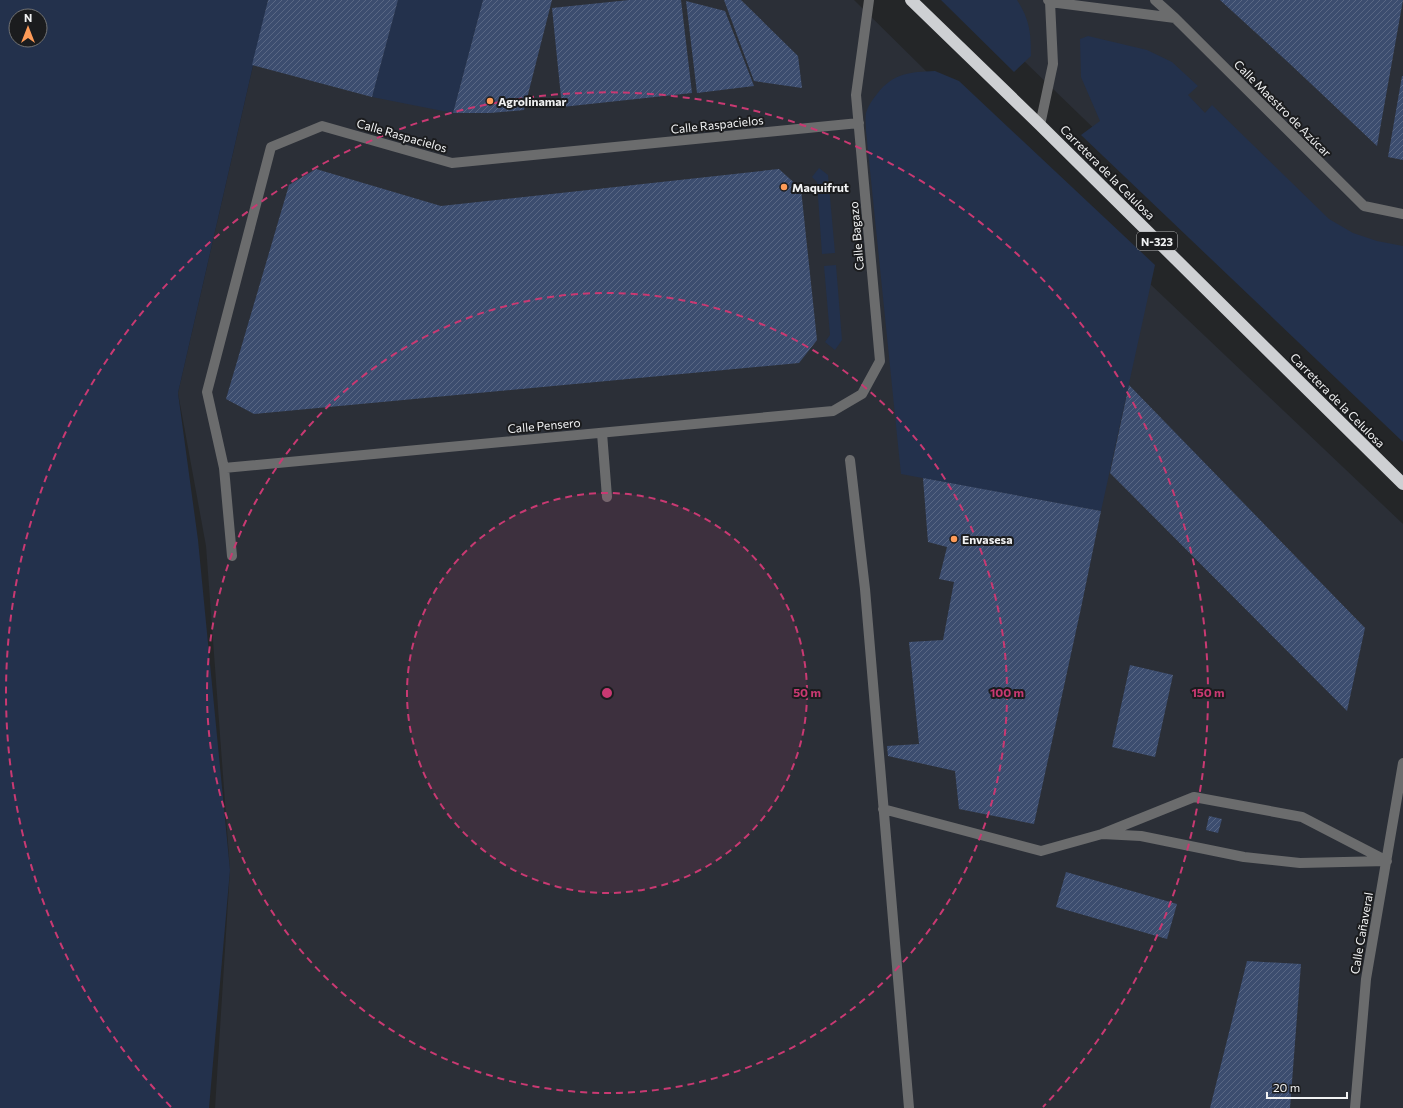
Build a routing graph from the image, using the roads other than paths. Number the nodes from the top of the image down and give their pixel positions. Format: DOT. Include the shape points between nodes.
graph roads {
  1 [pos="868,0"];
  2 [pos="911,0"];
  3 [pos="1155,0"];
  4 [pos="1049,1"];
  5 [pos="1175,18"];
  6 [pos="859,123"];
  7 [pos="1040,126"];
  8 [pos="1403,214"];
  9 [pos="862,394"];
  10 [pos="602,433"];
  11 [pos="850,460"];
  12 [pos="224,468"];
  13 [pos="1403,484"];
  14 [pos="607,497"];
  15 [pos="232,556"];
  16 [pos="1403,763"];
  17 [pos="883,809"];
  18 [pos="1102,834"];
  19 [pos="1386,861"];
  20 [pos="908,1108"];
  21 [pos="1354,1108"];
  1 -- 6 [label="street, Calle Bagazo" via="856,95"];
  2 -- 7 [label="highway, Carretera de la Celulosa / N-323"];
  3 -- 5 [label="street, Calle Maestro de Azúcar"];
  4 -- 5 [label="street"];
  4 -- 7 [label="street" via="1053,64"];
  5 -- 8 [label="street, Calle Maestro de Azúcar" via="1364,206"];
  6 -- 9 [label="street, Calle Bagazo" via="880,361"];
  6 -- 12 [label="street, Calle Raspacielos" via="452,163 322,126 271,147 207,392"];
  7 -- 13 [label="highway, Carretera de la Celulosa / N-323"];
  9 -- 10 [label="street, Calle Pensero" via="833,411"];
  10 -- 12 [label="street, Calle Pensero"];
  10 -- 14 [label="street"];
  11 -- 17 [label="street" via="865,590"];
  12 -- 15 [label="street"];
  16 -- 19 [label="street, Calle Cañaveral"];
  17 -- 18 [label="street" via="1041,851"];
  17 -- 20 [label="street"];
  18 -- 19 [label="street" via="1141,836 1244,857 1300,863"];
  18 -- 19 [label="street" via="1194,798 1302,817"];
  19 -- 21 [label="street, Calle Cañaveral" via="1366,979"];
}
